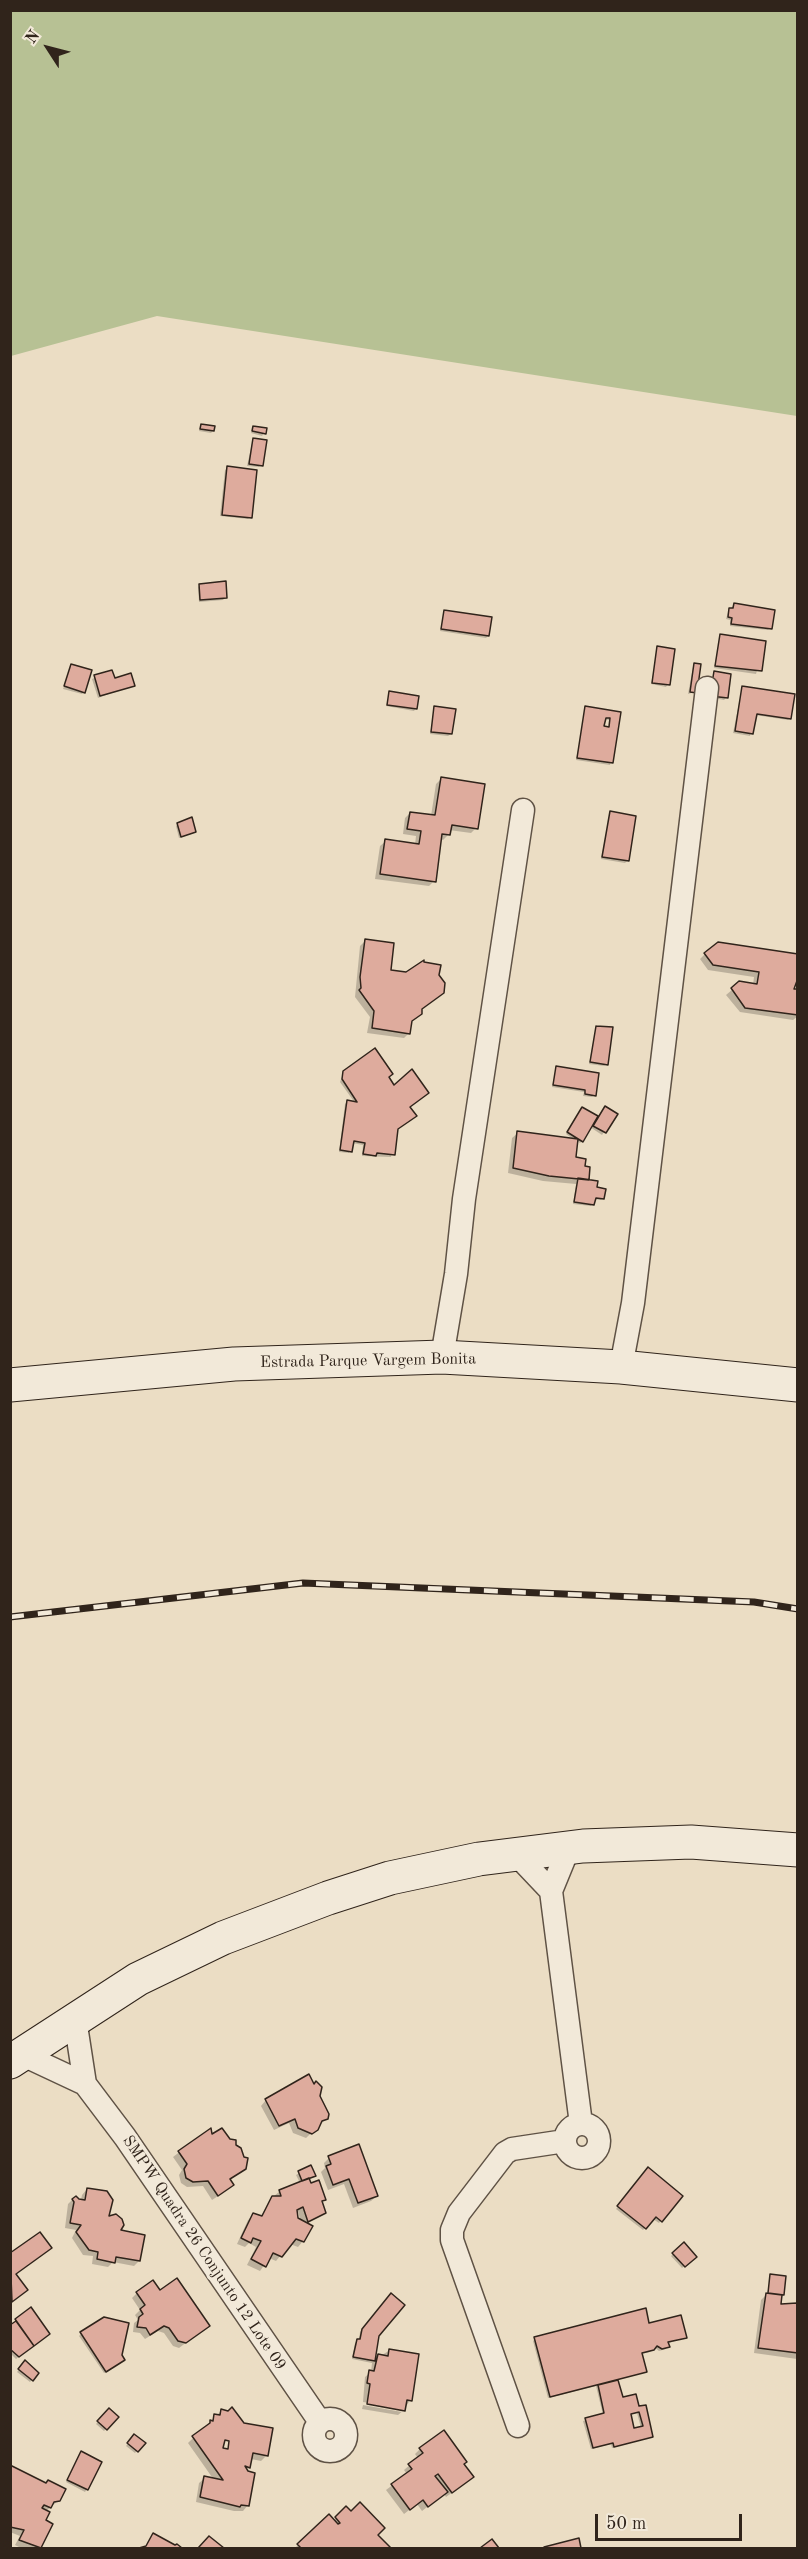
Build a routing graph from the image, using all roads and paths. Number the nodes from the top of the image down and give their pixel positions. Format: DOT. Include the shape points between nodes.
graph roads {
  1 [pos="707,688"];
  2 [pos="523,810"];
  3 [pos="442,1358"];
  4 [pos="621,1367"];
  5 [pos="10,1385"];
  6 [pos="798,1385"];
  7 [pos="568,1847"];
  8 [pos="798,1850"];
  9 [pos="515,1853"];
  10 [pos="551,1891"];
  11 [pos="75,2019"];
  12 [pos="16,2058"];
  13 [pos="86,2084"];
  14 [pos="581,2124"];
  15 [pos="565,2140"];
  16 [pos="320,2422"];
  17 [pos="518,2426"];
  1 -- 4 [label="street" via="633,1303"];
  2 -- 3 [label="street"];
  3 -- 4 [label="street, Estrada Parque Vargem Bonita"];
  3 -- 5 [label="street, Estrada Parque Vargem Bonita" via="234,1364"];
  4 -- 6 [label="street, Estrada Parque Vargem Bonita"];
  7 -- 8 [label="street" via="691,1842"];
  7 -- 9 [label="street"];
  7 -- 10 [label="street"];
  9 -- 10 [label="street"];
  9 -- 11 [label="street" via="390,1878 328,1898 212,1943 138,1979"];
  10 -- 14 [label="street"];
  11 -- 12 [label="street"];
  11 -- 13 [label="street, SMPW Quadra 26 Conjunto 12 Lote 09"];
  12 -- 13 [label="street, SMPW Quadra 26 Conjunto 12 Lote 09"];
  13 -- 16 [label="street, SMPW Quadra 26 Conjunto 12 Lote 09"];
  14 -- 15 [label="street" via="570,2129"];
  14 -- 15 [label="street" via="597,2134 594,2152 575,2156"];
  15 -- 17 [label="street" via="505,2153 459,2213 452,2230 452,2240"];
}
